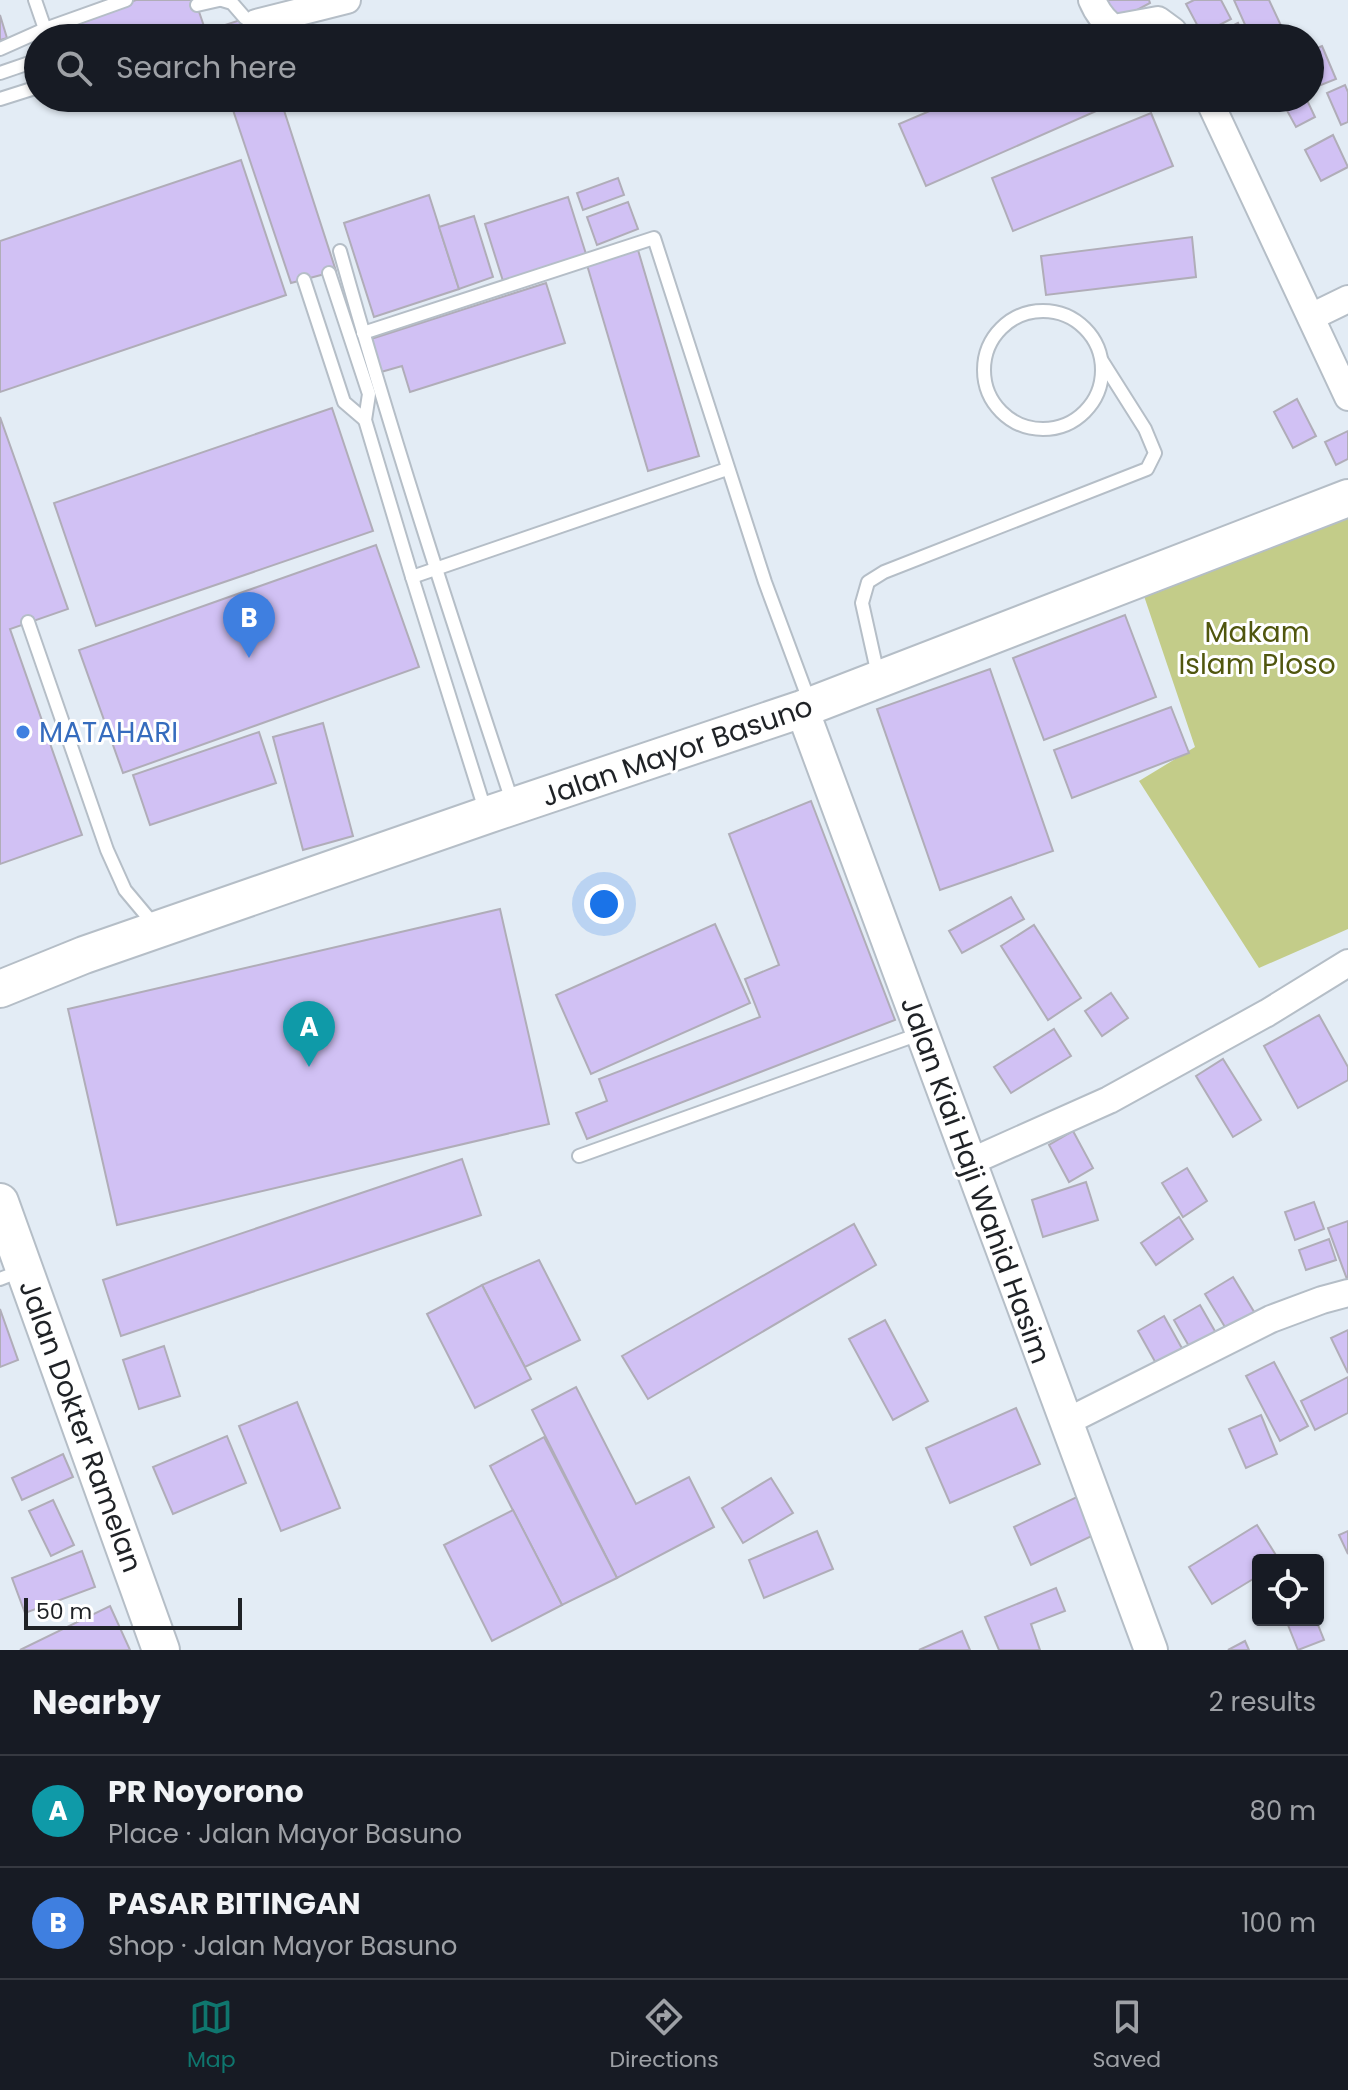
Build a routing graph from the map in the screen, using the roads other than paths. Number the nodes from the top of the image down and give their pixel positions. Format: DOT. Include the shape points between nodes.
graph roads {
  1 [pos="35,0"];
  2 [pos="126,0"];
  3 [pos="221,0"];
  4 [pos="347,0"];
  5 [pos="1092,0"];
  6 [pos="197,5"];
  7 [pos="250,21"];
  8 [pos="43,24"];
  9 [pos="59,24"];
  10 [pos="1108,24"];
  11 [pos="1136,24"];
  12 [pos="1163,24"];
  13 [pos="24,38"];
  14 [pos="0,49"];
  15 [pos="24,65"];
  16 [pos="0,73"];
  17 [pos="24,91"];
  18 [pos="0,99"];
  19 [pos="1215,112"];
  20 [pos="340,251"];
  21 [pos="329,273"];
  22 [pos="304,280"];
  23 [pos="1348,299"];
  24 [pos="1311,317"];
  25 [pos="363,333"];
  26 [pos="1102,361"];
  27 [pos="1348,397"];
  28 [pos="365,420"];
  29 [pos="394,438"];
  30 [pos="372,445"];
  31 [pos="727,469"];
  32 [pos="1348,498"];
  33 [pos="435,570"];
  34 [pos="412,577"];
  35 [pos="28,622"];
  36 [pos="879,680"];
  37 [pos="807,707"];
  38 [pos="500,811"];
  39 [pos="159,931"];
  40 [pos="1348,963"];
  41 [pos="0,989"];
  42 [pos="922,1033"];
  43 [pos="579,1156"];
  44 [pos="970,1162"];
  45 [pos="0,1202"];
  46 [pos="12,1274"];
  47 [pos="1348,1293"];
  48 [pos="1066,1422"];
  49 [pos="161,1650"];
  50 [pos="1151,1650"];
  1 -- 8 [label="lane"];
  2 -- 9 [label="lane"];
  3 -- 6 [label="lane"];
  3 -- 7 [label="lane" via="232,3"];
  4 -- 7 [label="street"];
  5 -- 10 [label="street"];
  11 -- 12 [label="street"];
  13 -- 14 [label="lane"];
  15 -- 16 [label="lane"];
  17 -- 18 [label="lane"];
  19 -- 24 [label="street"];
  20 -- 25 [label="lane"];
  21 -- 28 [label="lane" via="369,394"];
  22 -- 28 [label="lane" via="344,402"];
  23 -- 24 [label="street"];
  24 -- 27 [label="street"];
  25 -- 29 [label="lane"];
  25 -- 31 [label="lane" via="654,238"];
  26 -- 26 [label="lane" via="1079,322 1065,314 1034,311 1018,315 994,336 987,350 985,382 989,397 1010,420 1024,427 1056,428 1071,423 1093,403"];
  26 -- 36 [label="lane" via="1145,429 1155,453 1147,469 868,582 862,603"];
  28 -- 30 [label="lane"];
  29 -- 30 [label="lane"];
  29 -- 33 [label="lane"];
  30 -- 34 [label="lane"];
  31 -- 33 [label="lane"];
  31 -- 37 [label="lane"];
  32 -- 36 [label="main road, Jalan Mayor Basuno"];
  33 -- 34 [label="lane"];
  33 -- 38 [label="lane"];
  34 -- 38 [label="lane"];
  35 -- 39 [label="lane" via="107,850 125,890"];
  36 -- 37 [label="main road, Jalan Mayor Basuno"];
  37 -- 38 [label="main road, Jalan Mayor Basuno"];
  37 -- 42 [label="street, Jalan Kiai Haji Wahid Hasim"];
  38 -- 39 [label="main road, Jalan Mayor Basuno"];
  39 -- 41 [label="main road, Jalan Mayor Basuno"];
  40 -- 44 [label="street" via="1109,1100"];
  42 -- 43 [label="lane"];
  42 -- 44 [label="street, Jalan Kiai Haji Wahid Hasim"];
  44 -- 48 [label="street, Jalan Kiai Haji Wahid Hasim"];
  45 -- 46 [label="main road, Jalan Dokter Ramelan"];
  46 -- 49 [label="main road, Jalan Dokter Ramelan"];
  47 -- 48 [label="street" via="1271,1319"];
  48 -- 50 [label="street, Jalan Kiai Haji Wahid Hasim"];
}
